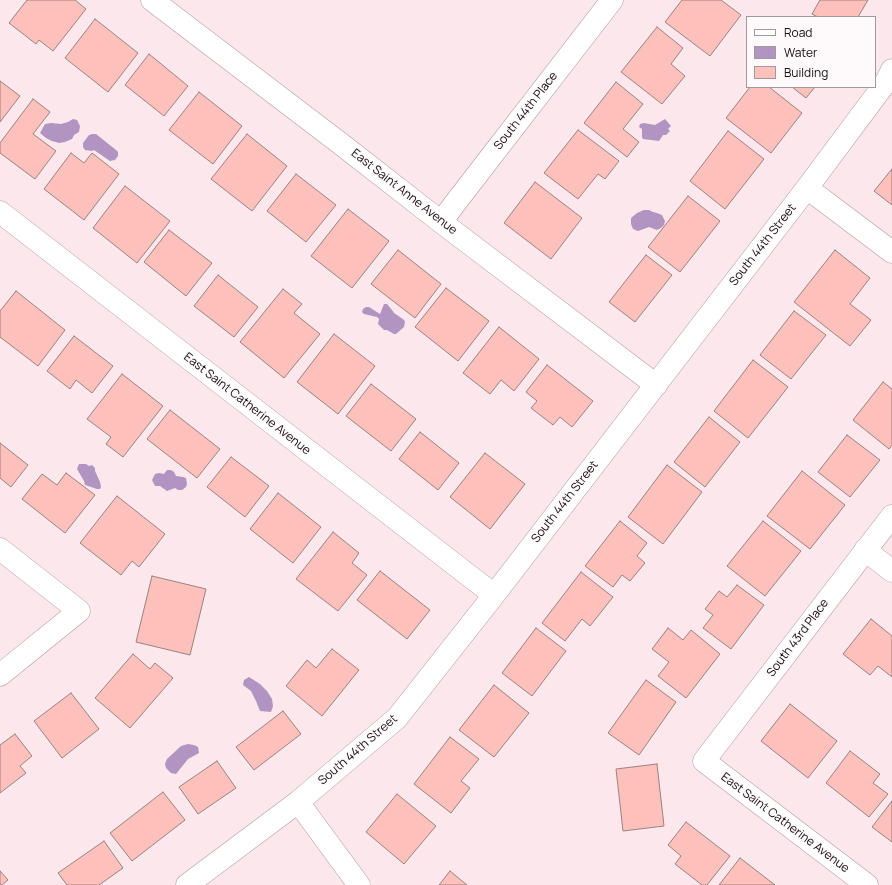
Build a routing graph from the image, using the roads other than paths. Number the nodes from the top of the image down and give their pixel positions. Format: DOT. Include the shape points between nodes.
graph roads {
  1 [pos="152,0"];
  2 [pos="612,0"];
  3 [pos="892,70"];
  4 [pos="807,188"];
  5 [pos="0,212"];
  6 [pos="441,222"];
  7 [pos="892,252"];
  8 [pos="656,385"];
  9 [pos="892,516"];
  10 [pos="0,549"];
  11 [pos="865,550"];
  12 [pos="892,571"];
  13 [pos="494,595"];
  14 [pos="0,675"];
  15 [pos="704,761"];
  16 [pos="298,802"];
  17 [pos="187,885"];
  18 [pos="359,885"];
  19 [pos="867,885"];
  1 -- 6 [label="street, East Saint Anne Avenue"];
  2 -- 6 [label="street, South 44th Place"];
  3 -- 4 [label="street, South 44th Street" via="886,82"];
  4 -- 7 [label="street"];
  4 -- 8 [label="street, South 44th Street"];
  5 -- 13 [label="street, East Saint Catherine Avenue"];
  6 -- 8 [label="street, East Saint Anne Avenue"];
  8 -- 13 [label="street, South 44th Street"];
  9 -- 11 [label="street, South 43rd Place"];
  10 -- 14 [label="street" via="79,611"];
  11 -- 12 [label="street"];
  11 -- 15 [label="street, South 43rd Place"];
  13 -- 16 [label="street, South 44th Street" via="397,718"];
  15 -- 19 [label="street, East Saint Catherine Avenue"];
  16 -- 17 [label="street, South 44th Street"];
  16 -- 18 [label="street"];
}
